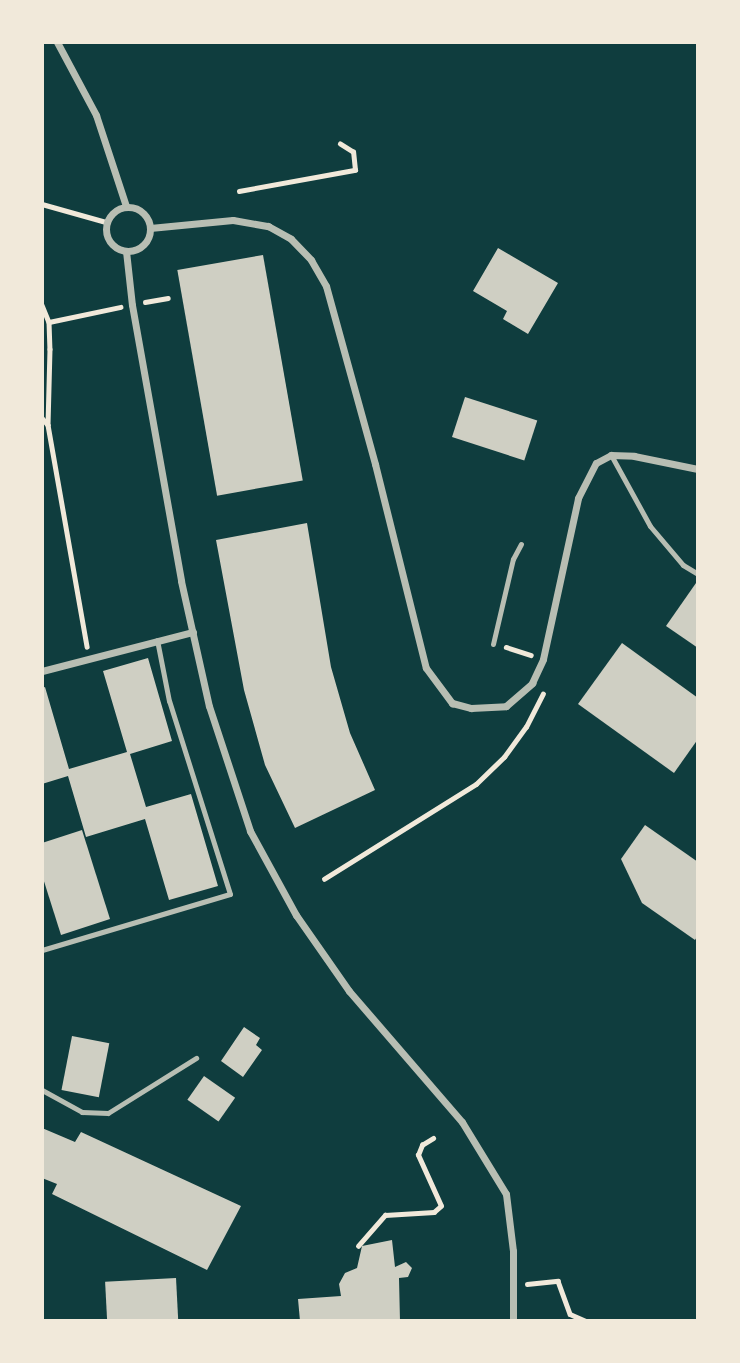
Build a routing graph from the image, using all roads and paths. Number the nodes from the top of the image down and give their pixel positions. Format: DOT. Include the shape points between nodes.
graph roads {
  1 [pos="57,42"];
  2 [pos="340,144"];
  3 [pos="239,191"];
  4 [pos="42,204"];
  5 [pos="126,206"];
  6 [pos="106,222"];
  7 [pos="150,228"];
  8 [pos="126,251"];
  9 [pos="169,298"];
  10 [pos="132,304"];
  11 [pos="42,305"];
  12 [pos="49,322"];
  13 [pos="42,418"];
  14 [pos="48,425"];
  15 [pos="611,455"];
  16 [pos="698,469"];
  17 [pos="521,544"];
  18 [pos="698,574"];
  19 [pos="193,632"];
  20 [pos="157,640"];
  21 [pos="493,643"];
  22 [pos="89,659"];
  23 [pos="42,671"];
  24 [pos="526,727"];
  25 [pos="324,879"];
  26 [pos="42,950"];
  27 [pos="196,1058"];
  28 [pos="42,1090"];
  29 [pos="433,1138"];
  30 [pos="358,1246"];
  31 [pos="512,1285"];
  32 [pos="513,1321"];
  33 [pos="586,1321"];
  1 -- 5 [label="street" via="96,115"];
  2 -- 3 [label="path" via="353,152 355,170"];
  4 -- 6 [label="path"];
  5 -- 6 [label="street"];
  5 -- 7 [label="street" via="140,210"];
  6 -- 8 [label="street" via="107,239"];
  7 -- 8 [label="street" via="140,248"];
  7 -- 15 [label="street" via="233,220 268,226 291,239 311,260 326,286 425,668 452,703 471,708 506,706 532,683 543,659 578,498 596,463"];
  8 -- 10 [label="street"];
  9 -- 10 [label="path"];
  10 -- 12 [label="path"];
  10 -- 19 [label="street"];
  11 -- 12 [label="path"];
  12 -- 14 [label="path"];
  13 -- 14 [label="path"];
  14 -- 22 [label="path"];
  15 -- 16 [label="street"];
  15 -- 18 [label="lane" via="650,526 682,565"];
  17 -- 21 [label="lane" via="513,559"];
  19 -- 20 [label="street"];
  19 -- 31 [label="street" via="209,706 250,831 296,915 349,991 462,1122 489,1163 506,1194"];
  20 -- 22 [label="street"];
  20 -- 26 [label="lane" via="169,701 230,894"];
  22 -- 23 [label="street"];
  24 -- 25 [label="path" via="476,784"];
  27 -- 28 [label="lane" via="108,1113 82,1112"];
  29 -- 30 [label="path" via="422,1145 418,1155 441,1206 434,1212 385,1215"];
  31 -- 32 [label="street"];
  31 -- 33 [label="path" via="558,1280 570,1314"];
}
